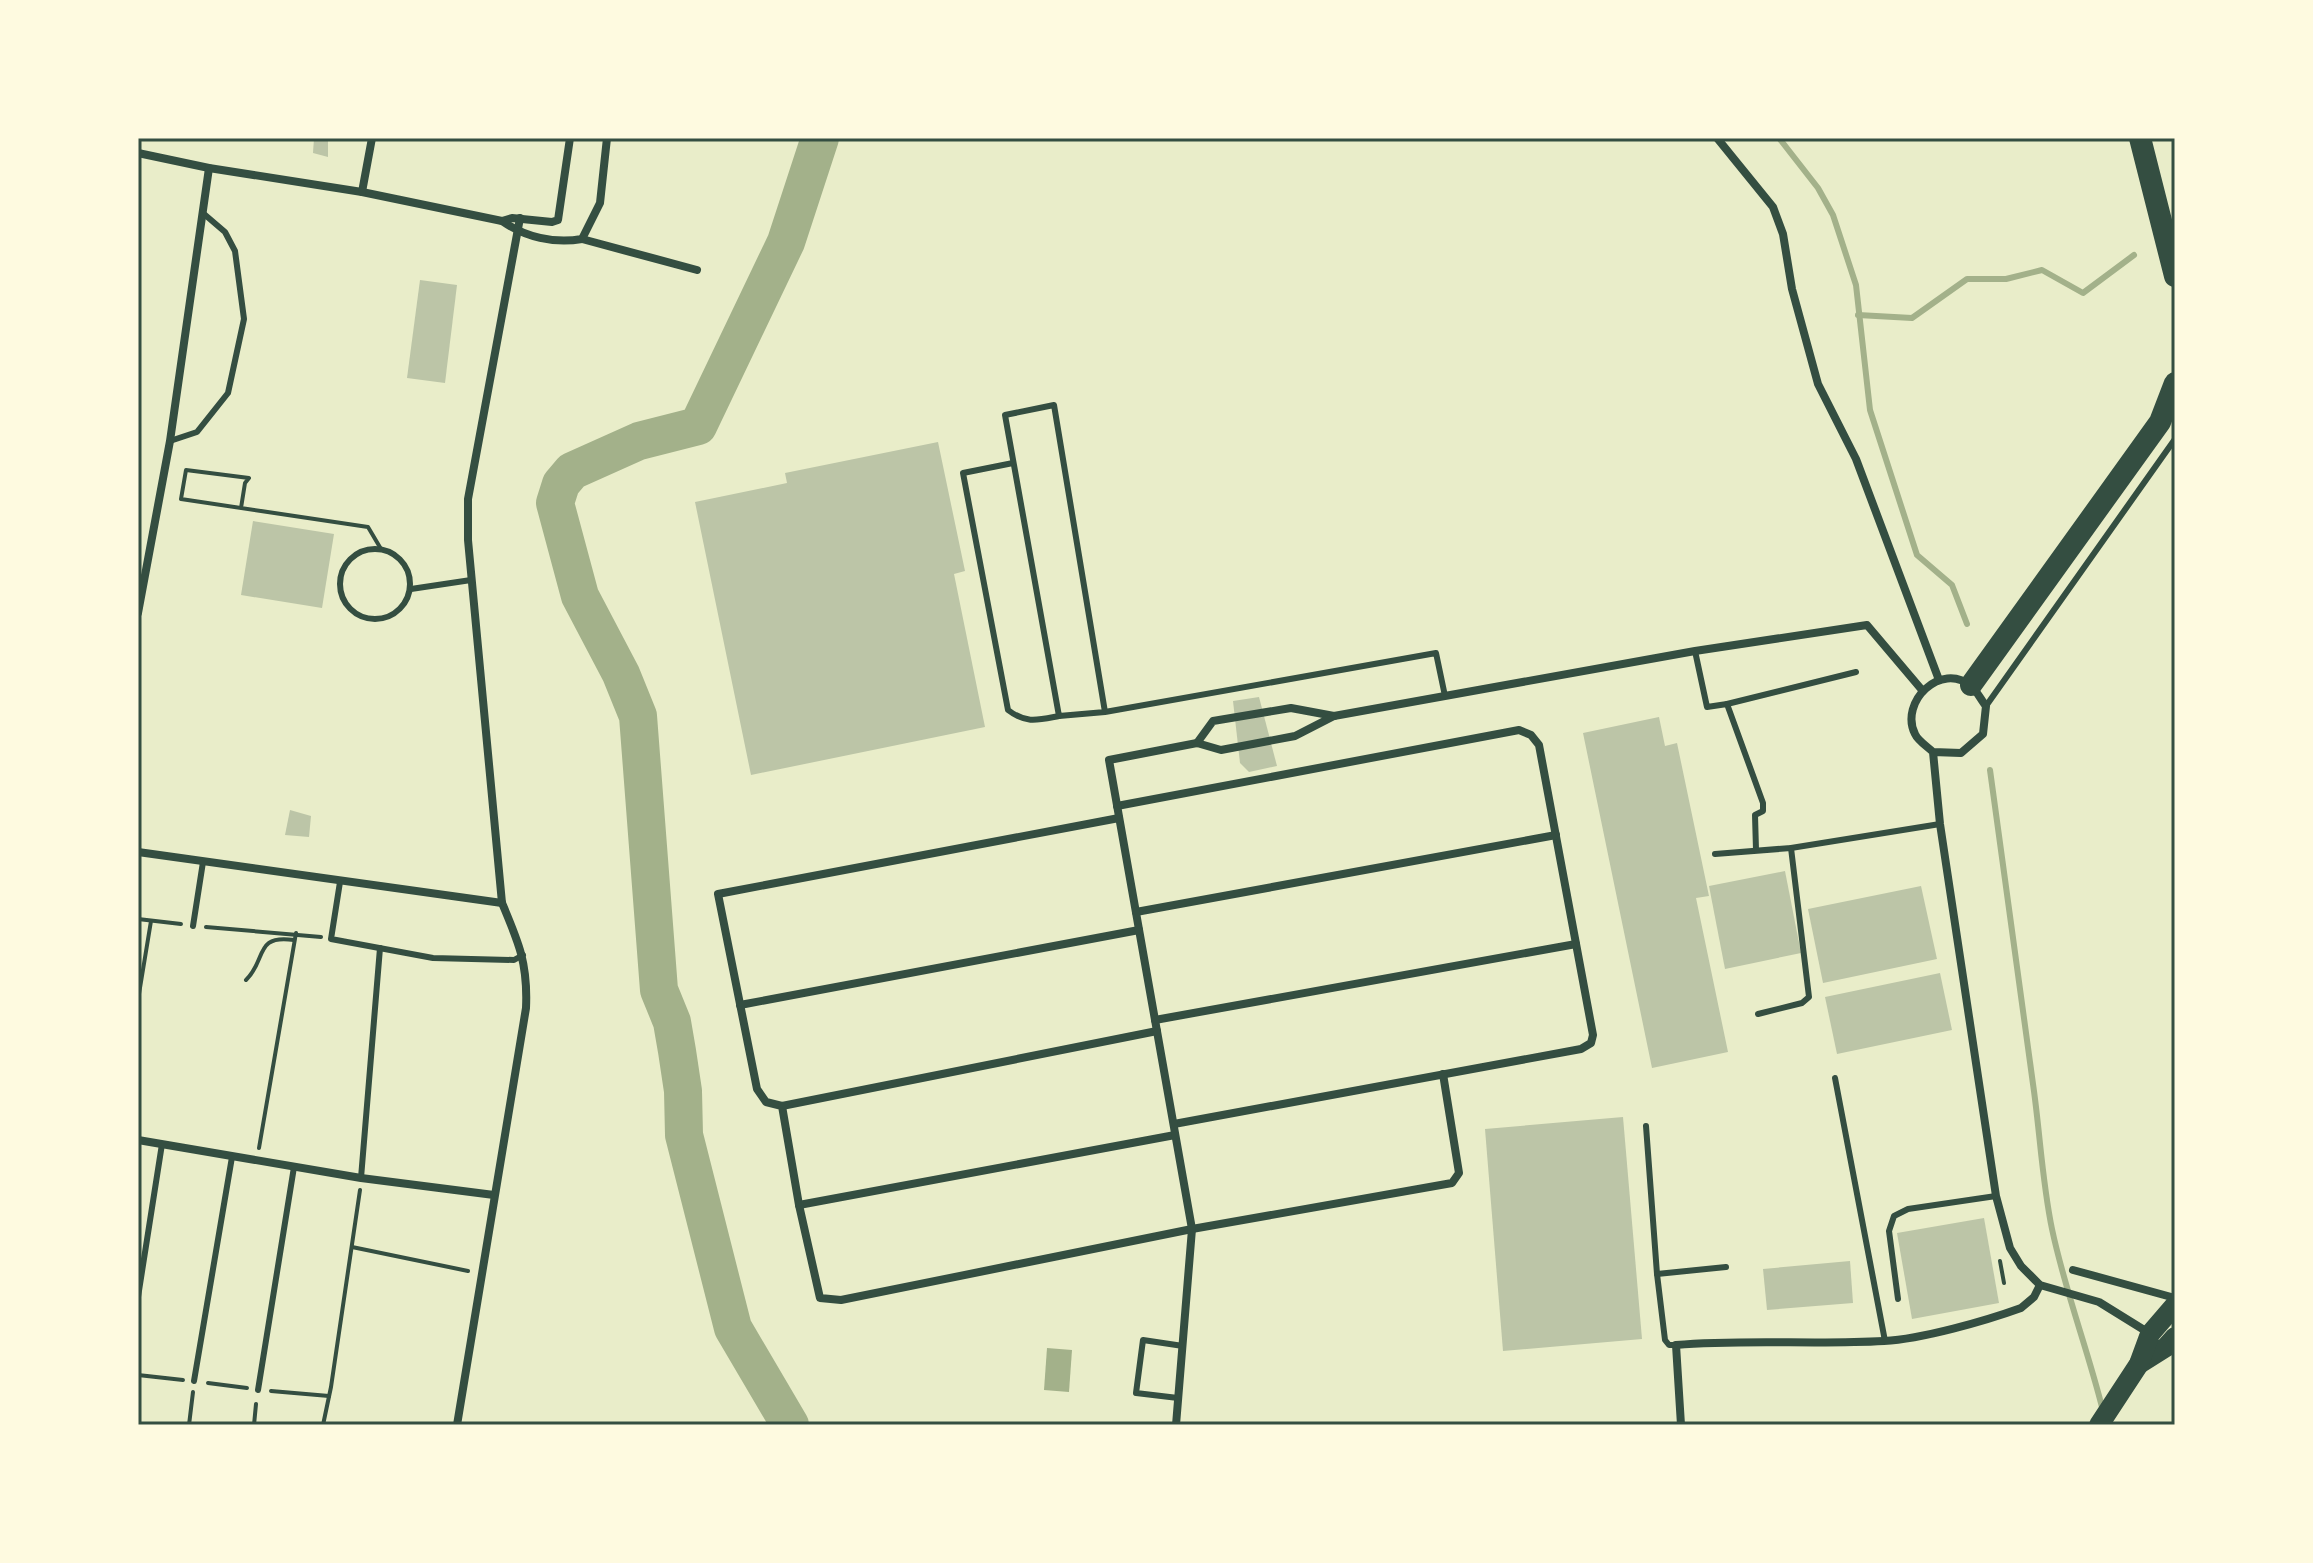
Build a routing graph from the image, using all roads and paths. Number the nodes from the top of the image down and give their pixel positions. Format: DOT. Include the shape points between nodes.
graph roads {
  1 [pos="372,138"];
  2 [pos="570,138"];
  3 [pos="607,138"];
  4 [pos="1717,138"];
  5 [pos="2140,138"];
  6 [pos="138,153"];
  7 [pos="209,168"];
  8 [pos="362,192"];
  9 [pos="204,214"];
  10 [pos="520,218"];
  11 [pos="502,221"];
  12 [pos="517,232"];
  13 [pos="582,239"];
  14 [pos="697,270"];
  15 [pos="2175,276"];
  16 [pos="2175,383"];
  17 [pos="2175,439"];
  18 [pos="170,441"];
  19 [pos="1013,463"];
  20 [pos="241,508"];
  21 [pos="381,549"];
  22 [pos="471,580"];
  23 [pos="411,589"];
  24 [pos="138,613"];
  25 [pos="1695,651"];
  26 [pos="1856,672"];
  27 [pos="1939,680"];
  28 [pos="1971,685"];
  29 [pos="1922,690"];
  30 [pos="1445,696"];
  31 [pos="1727,704"];
  32 [pos="1986,706"];
  33 [pos="1105,712"];
  34 [pos="1059,716"];
  35 [pos="1334,716"];
  36 [pos="1197,743"];
  37 [pos="1933,752"];
  38 [pos="1117,806"];
  39 [pos="1119,818"];
  40 [pos="1940,824"];
  41 [pos="1556,835"];
  42 [pos="1791,848"];
  43 [pos="1756,850"];
  44 [pos="138,852"];
  45 [pos="1715,854"];
  46 [pos="203,862"];
  47 [pos="340,882"];
  48 [pos="502,903"];
  49 [pos="1136,912"];
  50 [pos="138,919"];
  51 [pos="151,921"];
  52 [pos="193,926"];
  53 [pos="1139,930"];
  54 [pos="295,937"];
  55 [pos="331,939"];
  56 [pos="1576,944"];
  57 [pos="380,948"];
  58 [pos="523,955"];
  59 [pos="246,980"];
  60 [pos="138,1000"];
  61 [pos="740,1005"];
  62 [pos="1758,1014"];
  63 [pos="1155,1020"];
  64 [pos="1157,1031"];
  65 [pos="1443,1074"];
  66 [pos="1835,1078"];
  67 [pos="782,1106"];
  68 [pos="1174,1124"];
  69 [pos="1646,1126"];
  70 [pos="1175,1135"];
  71 [pos="138,1140"];
  72 [pos="162,1144"];
  73 [pos="232,1157"];
  74 [pos="257,1161"];
  75 [pos="294,1167"];
  76 [pos="361,1178"];
  77 [pos="494,1195"];
  78 [pos="1996,1196"];
  79 [pos="799,1205"];
  80 [pos="1192,1229"];
  81 [pos="352,1247"];
  82 [pos="1726,1267"];
  83 [pos="2073,1270"];
  84 [pos="482,1274"];
  85 [pos="1657,1274"];
  86 [pos="2042,1285"];
  87 [pos="138,1297"];
  88 [pos="2175,1298"];
  89 [pos="1898,1299"];
  90 [pos="2175,1305"];
  91 [pos="2164,1339"];
  92 [pos="1885,1341"];
  93 [pos="1676,1345"];
  94 [pos="1183,1346"];
  95 [pos="138,1375"];
  96 [pos="194,1381"];
  97 [pos="258,1390"];
  98 [pos="329,1396"];
  99 [pos="1178,1398"];
  100 [pos="189,1425"];
  101 [pos="254,1425"];
  102 [pos="323,1425"];
  103 [pos="457,1425"];
  104 [pos="1176,1425"];
  105 [pos="1681,1425"];
  106 [pos="2099,1425"];
  1 -- 8 [label="street"];
  2 -- 10 [label="street" via="558,220"];
  3 -- 13 [label="street" via="600,203"];
  4 -- 27 [label="street" via="1773,207 1818,384 1856,459"];
  5 -- 15 [label="highway"];
  6 -- 7 [label="street"];
  7 -- 8 [label="street"];
  7 -- 9 [label="street"];
  8 -- 11 [label="street"];
  9 -- 18 [label="street"];
  9 -- 18 [label="lane" via="225,232 235,251 244,319 228,393 197,432"];
  10 -- 11 [label="street"];
  10 -- 12 [label="street"];
  11 -- 12 [label="street"];
  12 -- 13 [label="street" via="563,243"];
  12 -- 22 [label="street" via="468,499"];
  13 -- 14 [label="street"];
  16 -- 28 [label="highway" via="2160,422"];
  17 -- 32 [label="lane"];
  18 -- 24 [label="street"];
  19 -- 33 [label="lane" via="1005,415 1054,405"];
  19 -- 34 [label="lane"];
  19 -- 34 [label="lane" via="963,473 965,487 1008,710 1030,722"];
  20 -- 20 [label="path" via="181,499 186,470 249,478"];
  20 -- 21 [label="path" via="368,527"];
  21 -- 23 [label="lane" via="398,557 409,571"];
  21 -- 23 [label="lane" via="363,551 348,562 340,579 342,597 353,612 370,620 389,617 404,606"];
  22 -- 23 [label="lane"];
  22 -- 48 [label="street"];
  25 -- 29 [label="street" via="1867,625"];
  25 -- 30 [label="street"];
  25 -- 31 [label="lane" via="1707,707"];
  26 -- 31 [label="lane"];
  27 -- 28 [label="street"];
  27 -- 29 [label="street"];
  28 -- 32 [label="street"];
  29 -- 37 [label="street" via="1911,711 1915,735"];
  30 -- 33 [label="lane" via="1436,653"];
  30 -- 35 [label="street"];
  31 -- 43 [label="lane" via="1763,803 1763,811 1755,815"];
  32 -- 37 [label="street" via="1983,734 1961,753"];
  33 -- 34 [label="lane"];
  35 -- 36 [label="street" via="1295,736 1221,750"];
  35 -- 36 [label="street" via="1291,708 1213,721"];
  36 -- 38 [label="street" via="1109,760"];
  37 -- 40 [label="street"];
  38 -- 39 [label="street"];
  38 -- 41 [label="street" via="1519,730 1539,745"];
  39 -- 49 [label="street"];
  39 -- 61 [label="street" via="718,894"];
  40 -- 42 [label="lane"];
  40 -- 78 [label="street"];
  41 -- 49 [label="street"];
  41 -- 56 [label="street"];
  42 -- 43 [label="lane"];
  42 -- 62 [label="lane" via="1809,997"];
  43 -- 45 [label="lane"];
  44 -- 46 [label="street"];
  46 -- 47 [label="street"];
  46 -- 52 [label="lane"];
  47 -- 48 [label="street"];
  47 -- 55 [label="lane"];
  48 -- 58 [label="street"];
  49 -- 53 [label="street"];
  50 -- 51 [label="path"];
  51 -- 52 [label="path"];
  51 -- 60 [label="path"];
  52 -- 54 [label="path"];
  53 -- 61 [label="street"];
  53 -- 63 [label="street"];
  54 -- 55 [label="path"];
  54 -- 59 [label="path" via="270,940"];
  54 -- 74 [label="path"];
  55 -- 57 [label="lane"];
  56 -- 63 [label="street"];
  56 -- 65 [label="street" via="1591,1043"];
  57 -- 58 [label="lane" via="433,958 514,960"];
  57 -- 76 [label="lane"];
  58 -- 77 [label="street" via="524,1023"];
  61 -- 67 [label="street" via="757,1089 766,1102"];
  63 -- 64 [label="street"];
  64 -- 67 [label="street"];
  64 -- 68 [label="street"];
  65 -- 68 [label="street"];
  65 -- 80 [label="street" via="1459,1173 1452,1183"];
  66 -- 92 [label="lane"];
  67 -- 79 [label="street"];
  68 -- 70 [label="street"];
  69 -- 85 [label="lane"];
  70 -- 79 [label="street"];
  70 -- 80 [label="street"];
  71 -- 72 [label="street"];
  72 -- 73 [label="street"];
  72 -- 87 [label="lane"];
  73 -- 74 [label="street"];
  73 -- 96 [label="lane"];
  74 -- 75 [label="street"];
  75 -- 76 [label="street"];
  75 -- 97 [label="lane"];
  76 -- 77 [label="street"];
  76 -- 81 [label="path"];
  77 -- 84 [label="street"];
  78 -- 86 [label="street" via="2010,1248"];
  78 -- 89 [label="lane" via="1908,1209 1894,1216 1889,1231"];
  79 -- 80 [label="street" via="816,1289 826,1300"];
  80 -- 94 [label="street"];
  81 -- 84 [label="path"];
  81 -- 98 [label="path"];
  82 -- 85 [label="lane"];
  83 -- 88 [label="street"];
  84 -- 103 [label="street"];
  85 -- 93 [label="lane" via="1665,1340"];
  86 -- 91 [label="street" via="2099,1302"];
  86 -- 92 [label="street" via="2021,1308 2002,1315"];
  90 -- 91 [label="highway"];
  91 -- 106 [label="highway" via="2139,1364"];
  92 -- 93 [label="street"];
  93 -- 105 [label="street"];
  94 -- 99 [label="street"];
  94 -- 99 [label="lane" via="1143,1340 1136,1393"];
  95 -- 96 [label="path"];
  96 -- 97 [label="path"];
  96 -- 100 [label="path"];
  97 -- 98 [label="path"];
  97 -- 101 [label="path"];
  98 -- 102 [label="path"];
  99 -- 104 [label="street"];
}
